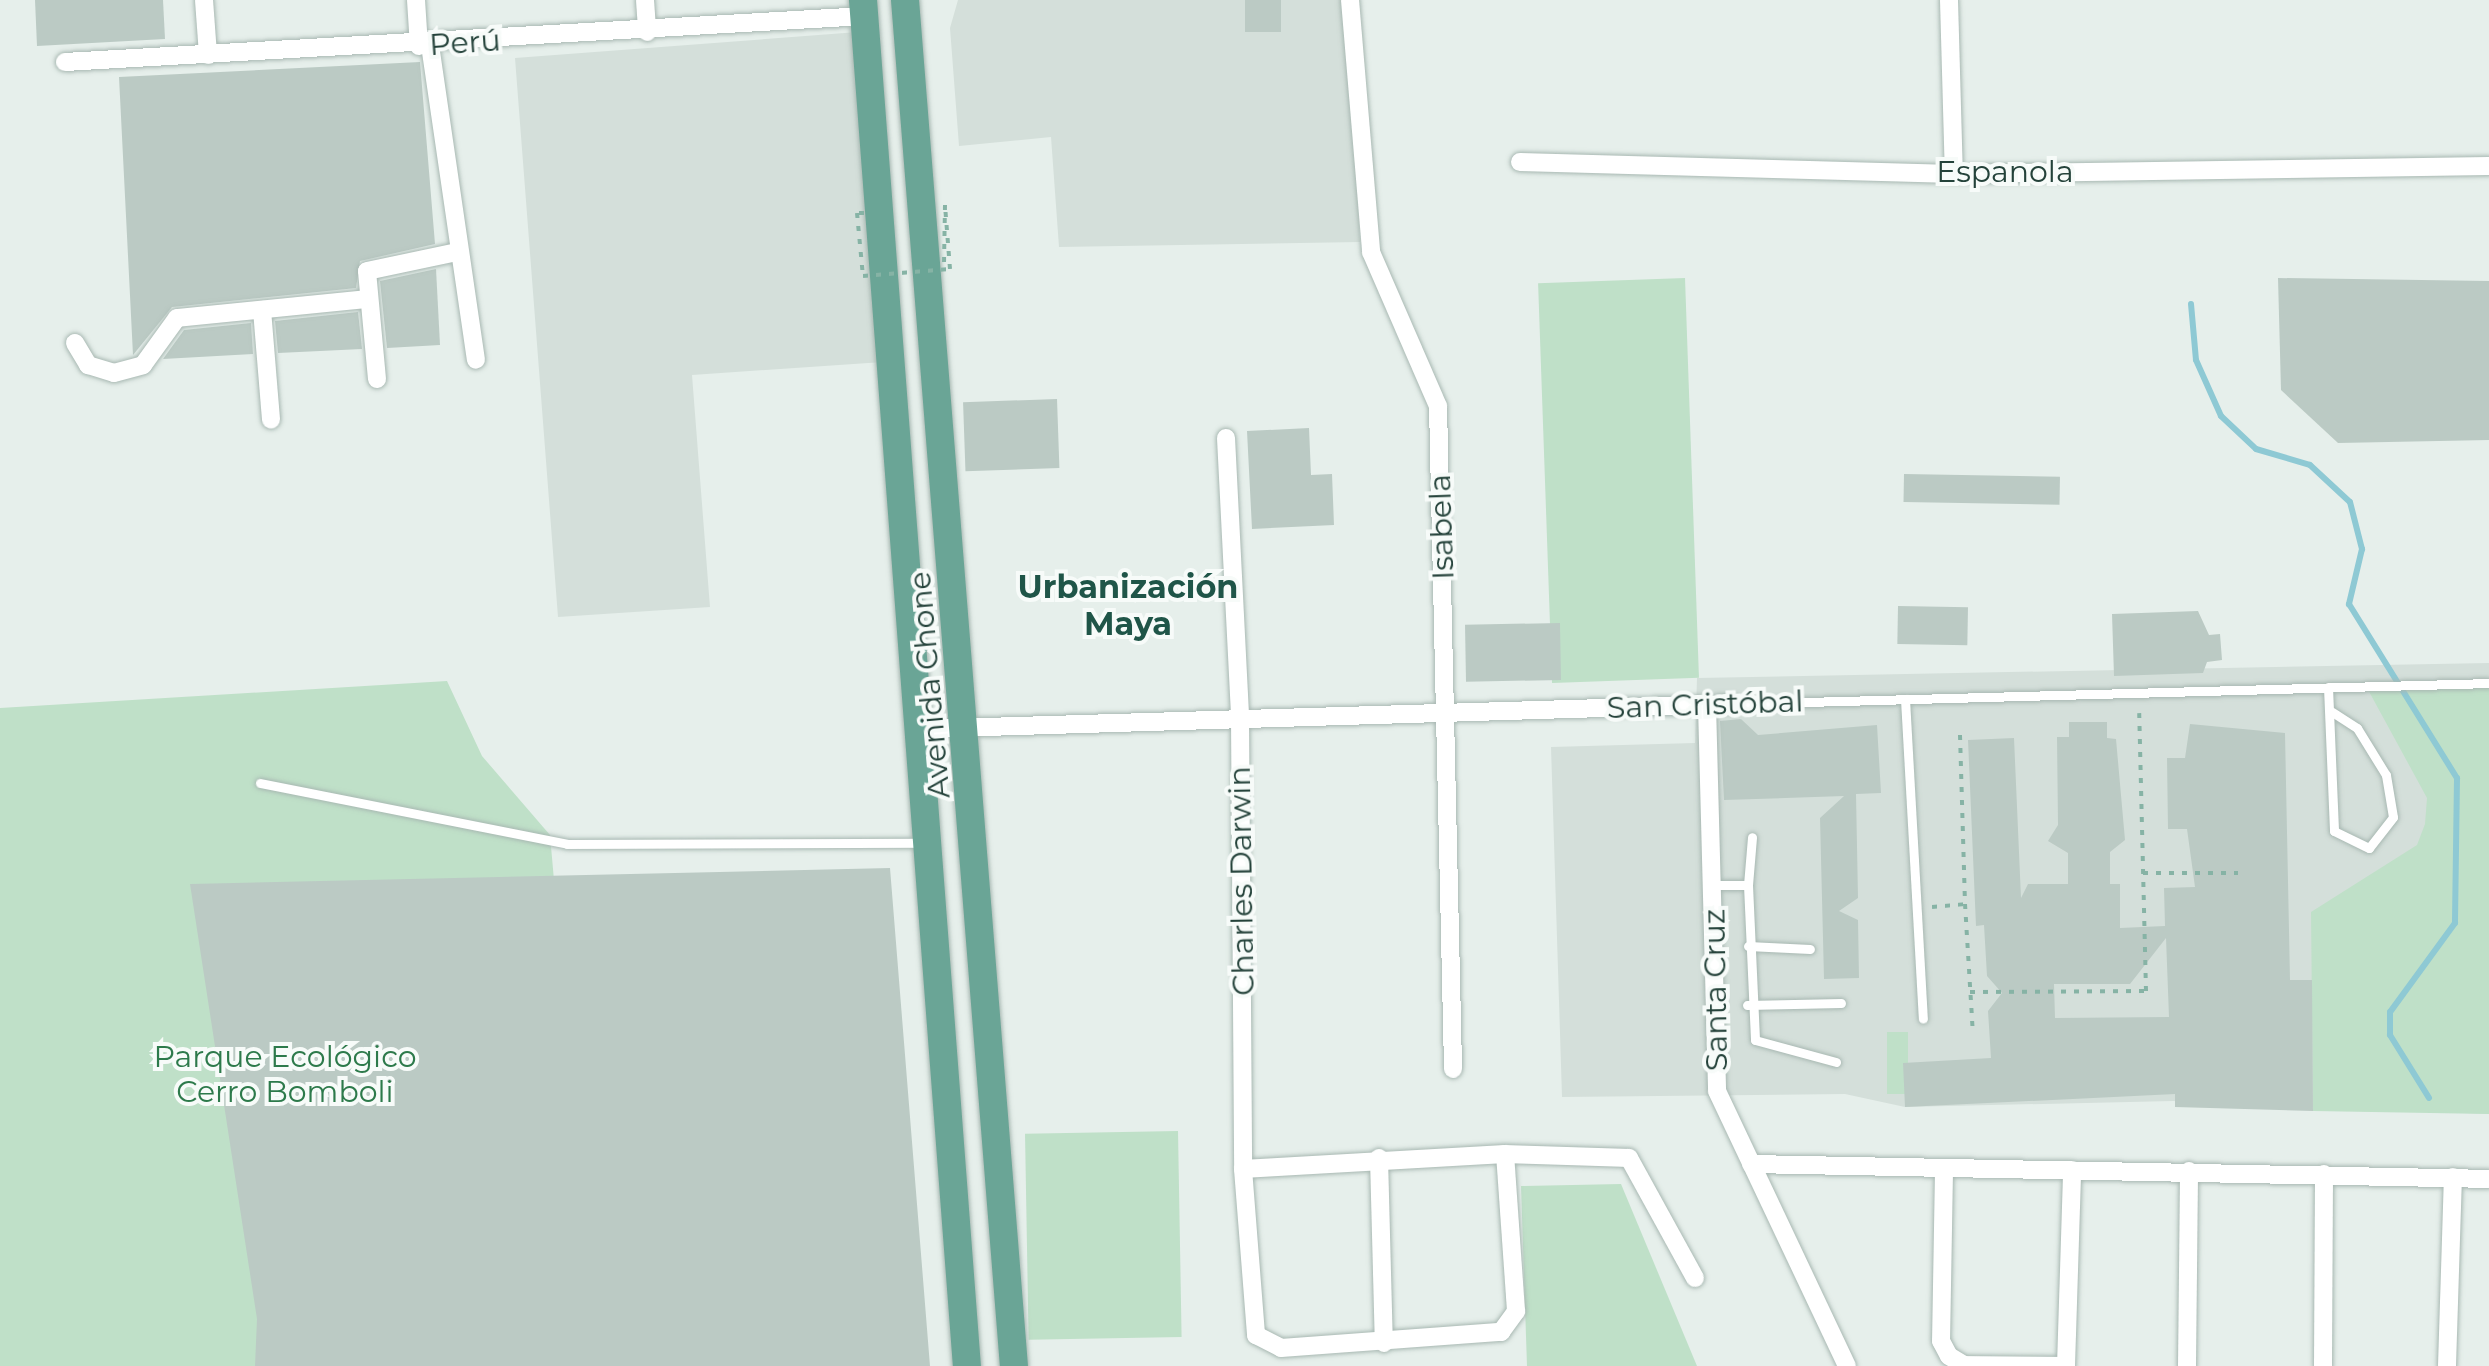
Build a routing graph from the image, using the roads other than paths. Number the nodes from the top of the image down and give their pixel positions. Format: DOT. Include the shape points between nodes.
graph roads {
  1 [pos="204,0"];
  2 [pos="416,0"];
  3 [pos="644,0"];
  4 [pos="905,0"];
  5 [pos="914,0"];
  6 [pos="1350,0"];
  7 [pos="1948,0"];
  8 [pos="864,8"];
  9 [pos="646,32"];
  10 [pos="908,32"];
  11 [pos="424,46"];
  12 [pos="208,54"];
  13 [pos="65,62"];
  14 [pos="1520,162"];
  15 [pos="2489,166"];
  16 [pos="1954,174"];
  17 [pos="457,252"];
  18 [pos="368,299"];
  19 [pos="262,310"];
  20 [pos="74,343"];
  21 [pos="476,360"];
  22 [pos="377,379"];
  23 [pos="270,420"];
  24 [pos="1226,438"];
  25 [pos="2489,683"];
  26 [pos="2328,688"];
  27 [pos="1906,699"];
  28 [pos="1734,704"];
  29 [pos="1708,705"];
  30 [pos="1447,712"];
  31 [pos="2332,712"];
  32 [pos="1240,718"];
  33 [pos="967,726"];
  34 [pos="920,729"];
  35 [pos="260,782"];
  36 [pos="1752,837"];
  37 [pos="930,843"];
  38 [pos="1715,885"];
  39 [pos="1748,885"];
  40 [pos="1748,946"];
  41 [pos="1810,948"];
  42 [pos="1841,1002"];
  43 [pos="1748,1006"];
  44 [pos="1923,1018"];
  45 [pos="1836,1062"];
  46 [pos="1453,1069"];
  47 [pos="1504,1154"];
  48 [pos="1380,1158"];
  49 [pos="1751,1164"];
  50 [pos="1243,1169"];
  51 [pos="1944,1170"];
  52 [pos="2072,1170"];
  53 [pos="2189,1172"];
  54 [pos="2324,1174"];
  55 [pos="2453,1177"];
  56 [pos="2489,1179"];
  57 [pos="1695,1278"];
  58 [pos="1384,1343"];
  59 [pos="967,1366"];
  60 [pos="1014,1366"];
  61 [pos="1847,1366"];
  62 [pos="2058,1366"];
  63 [pos="2066,1366"];
  64 [pos="2187,1366"];
  65 [pos="2323,1366"];
  66 [pos="2447,1366"];
  1 -- 12 [label="street"];
  2 -- 11 [label="street"];
  3 -- 9 [label="street"];
  4 -- 10 [label="main road, Avenida Chone"];
  5 -- 10 [label="main road"];
  6 -- 30 [label="street, Isabela" via="1371,252 1438,406"];
  7 -- 16 [label="street"];
  8 -- 9 [label="street, Perú"];
  8 -- 34 [label="main road, Avenida Chone"];
  9 -- 11 [label="street, Perú"];
  10 -- 33 [label="main road, Avenida Chone"];
  11 -- 12 [label="street, Perú"];
  11 -- 17 [label="street"];
  12 -- 13 [label="street, Perú"];
  14 -- 16 [label="street, Espanola"];
  15 -- 16 [label="street, Espanola"];
  17 -- 18 [label="street" via="375,263"];
  17 -- 21 [label="street"];
  18 -- 19 [label="street"];
  18 -- 22 [label="street"];
  19 -- 20 [label="street" via="177,318 149,359 125,372 95,369"];
  19 -- 23 [label="street"];
  24 -- 32 [label="street, Charles Darwin"];
  25 -- 26 [label="lane, San Cristóbal"];
  26 -- 27 [label="lane, San Cristóbal"];
  26 -- 31 [label="lane"];
  27 -- 28 [label="lane, San Cristóbal"];
  27 -- 44 [label="lane"];
  28 -- 29 [label="street, San Cristóbal"];
  29 -- 30 [label="street, San Cristóbal"];
  29 -- 38 [label="street, Santa Cruz"];
  30 -- 32 [label="street, San Cristóbal"];
  30 -- 46 [label="street, Isabela"];
  31 -- 31 [label="lane" via="2357,728 2386,775 2393,817 2369,848 2334,832"];
  32 -- 33 [label="street, San Cristóbal"];
  32 -- 50 [label="street, Charles Darwin"];
  33 -- 34 [label="street, San Cristóbal"];
  33 -- 60 [label="main road, Avenida Chone"];
  34 -- 37 [label="main road, Avenida Chone"];
  35 -- 37 [label="lane" via="567,844"];
  36 -- 39 [label="lane"];
  37 -- 59 [label="main road, Avenida Chone"];
  38 -- 39 [label="lane"];
  38 -- 49 [label="street, Santa Cruz" via="1710,1040 1717,1090"];
  39 -- 40 [label="lane"];
  40 -- 41 [label="lane"];
  40 -- 43 [label="lane"];
  42 -- 43 [label="lane"];
  43 -- 45 [label="lane" via="1763,1050"];
  47 -- 48 [label="street"];
  47 -- 57 [label="street" via="1628,1158"];
  47 -- 58 [label="street" via="1510,1324 1487,1336"];
  48 -- 50 [label="street"];
  48 -- 58 [label="street"];
  49 -- 51 [label="street"];
  49 -- 61 [label="street, Santa Cruz"];
  50 -- 58 [label="street, Charles Darwin" via="1250,1324 1281,1348"];
  51 -- 52 [label="street"];
  51 -- 62 [label="street" via="1941,1341 1949,1356 1964,1365"];
  52 -- 53 [label="street"];
  52 -- 63 [label="street"];
  53 -- 54 [label="street"];
  53 -- 64 [label="street"];
  54 -- 55 [label="street"];
  54 -- 65 [label="street"];
  55 -- 56 [label="street"];
  55 -- 66 [label="street"];
}
